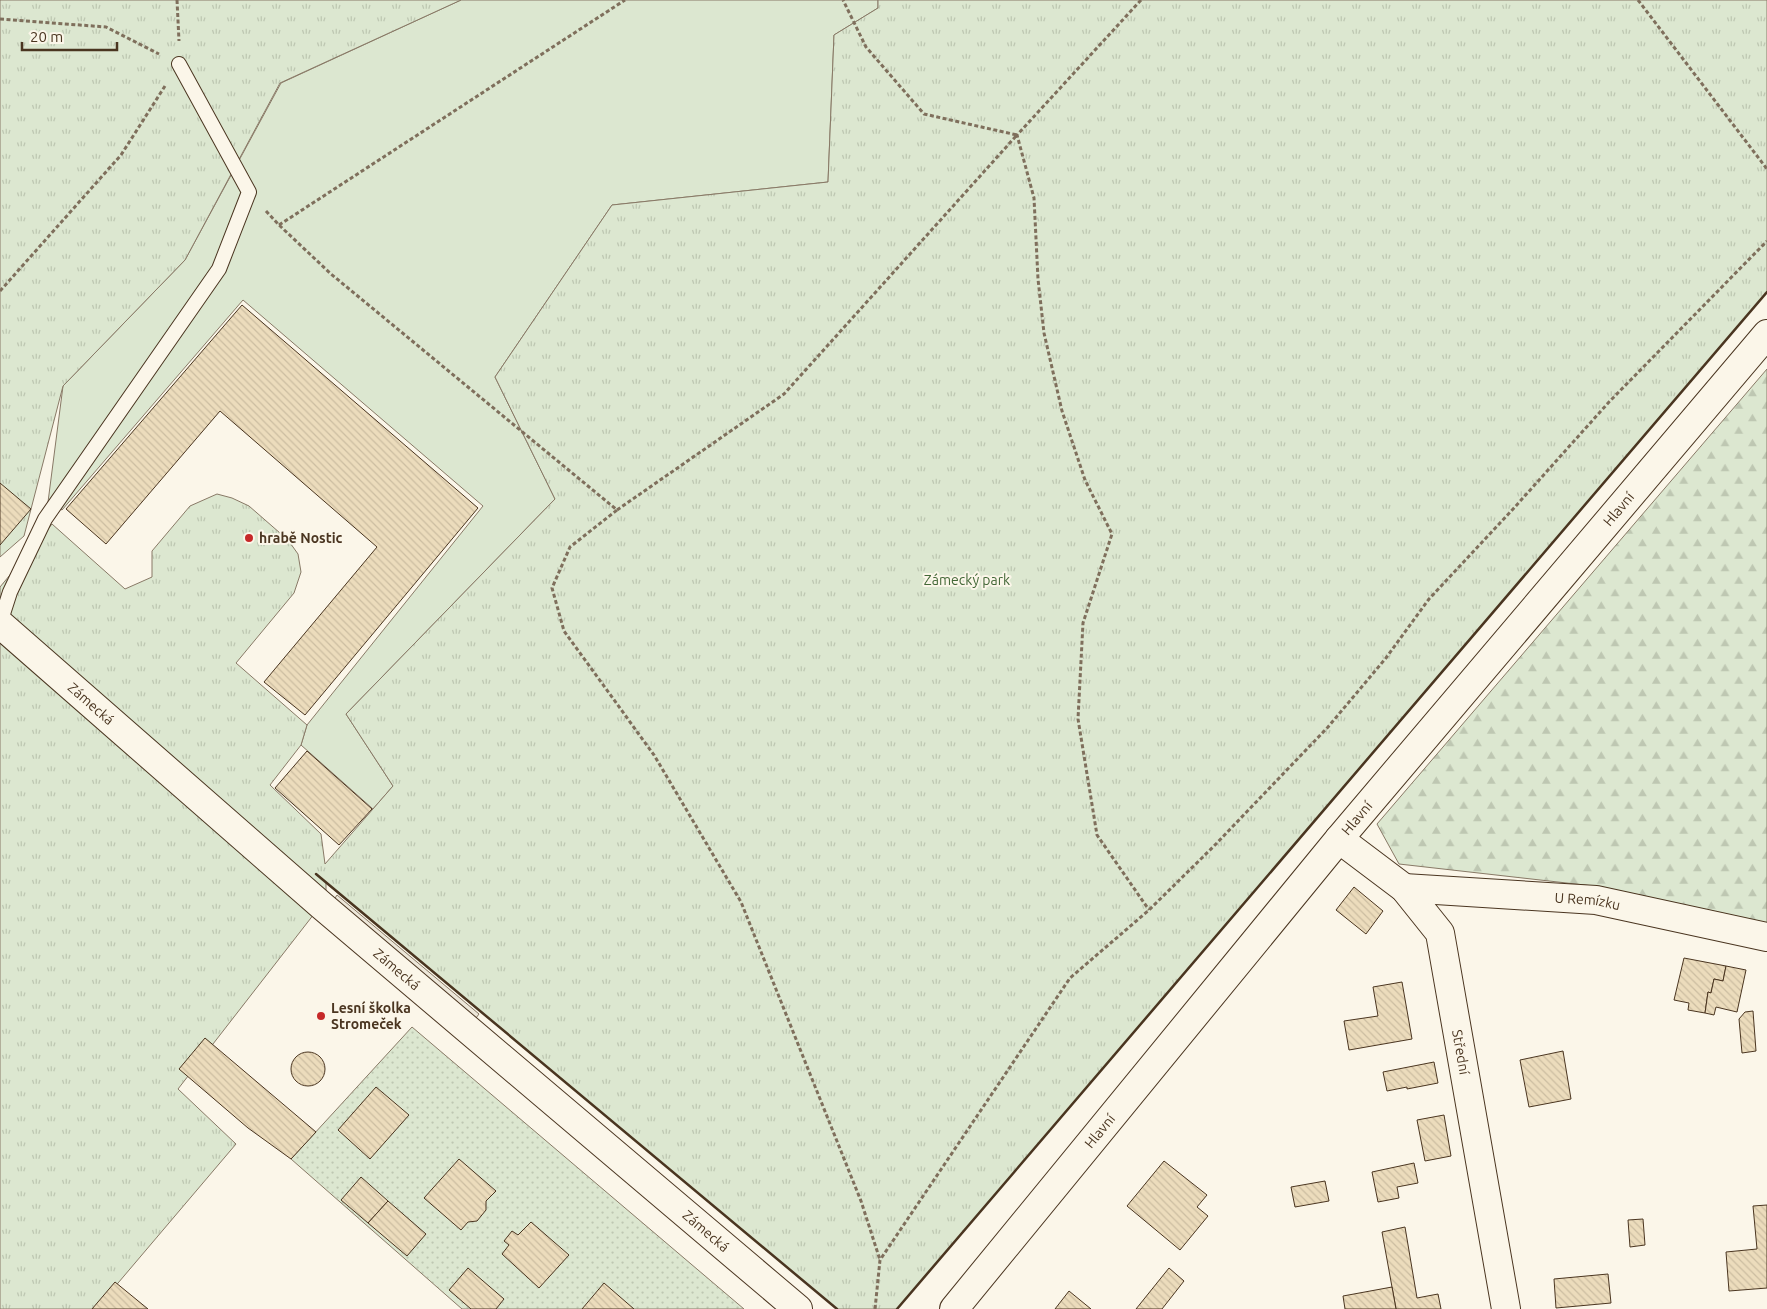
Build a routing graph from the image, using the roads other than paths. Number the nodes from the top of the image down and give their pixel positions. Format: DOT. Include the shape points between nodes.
graph roads {
  1 [pos="179,64"];
  2 [pos="1767,334"];
  3 [pos="0,624"];
  4 [pos="1339,839"];
  5 [pos="1404,888"];
  6 [pos="1767,936"];
  7 [pos="798,1309"];
  8 [pos="954,1309"];
  9 [pos="1506,1309"];
  1 -- 3 [label="lane" via="249,192 219,270 45,520 10,592"];
  2 -- 4 [label="street, Hlavní"];
  3 -- 7 [label="street, Zámecká" via="321,905"];
  4 -- 5 [label="street, Střední"];
  4 -- 8 [label="street, Hlavní"];
  5 -- 6 [label="street, U Remízku" via="1596,900"];
  5 -- 9 [label="street, Střední" via="1440,933"];
}
